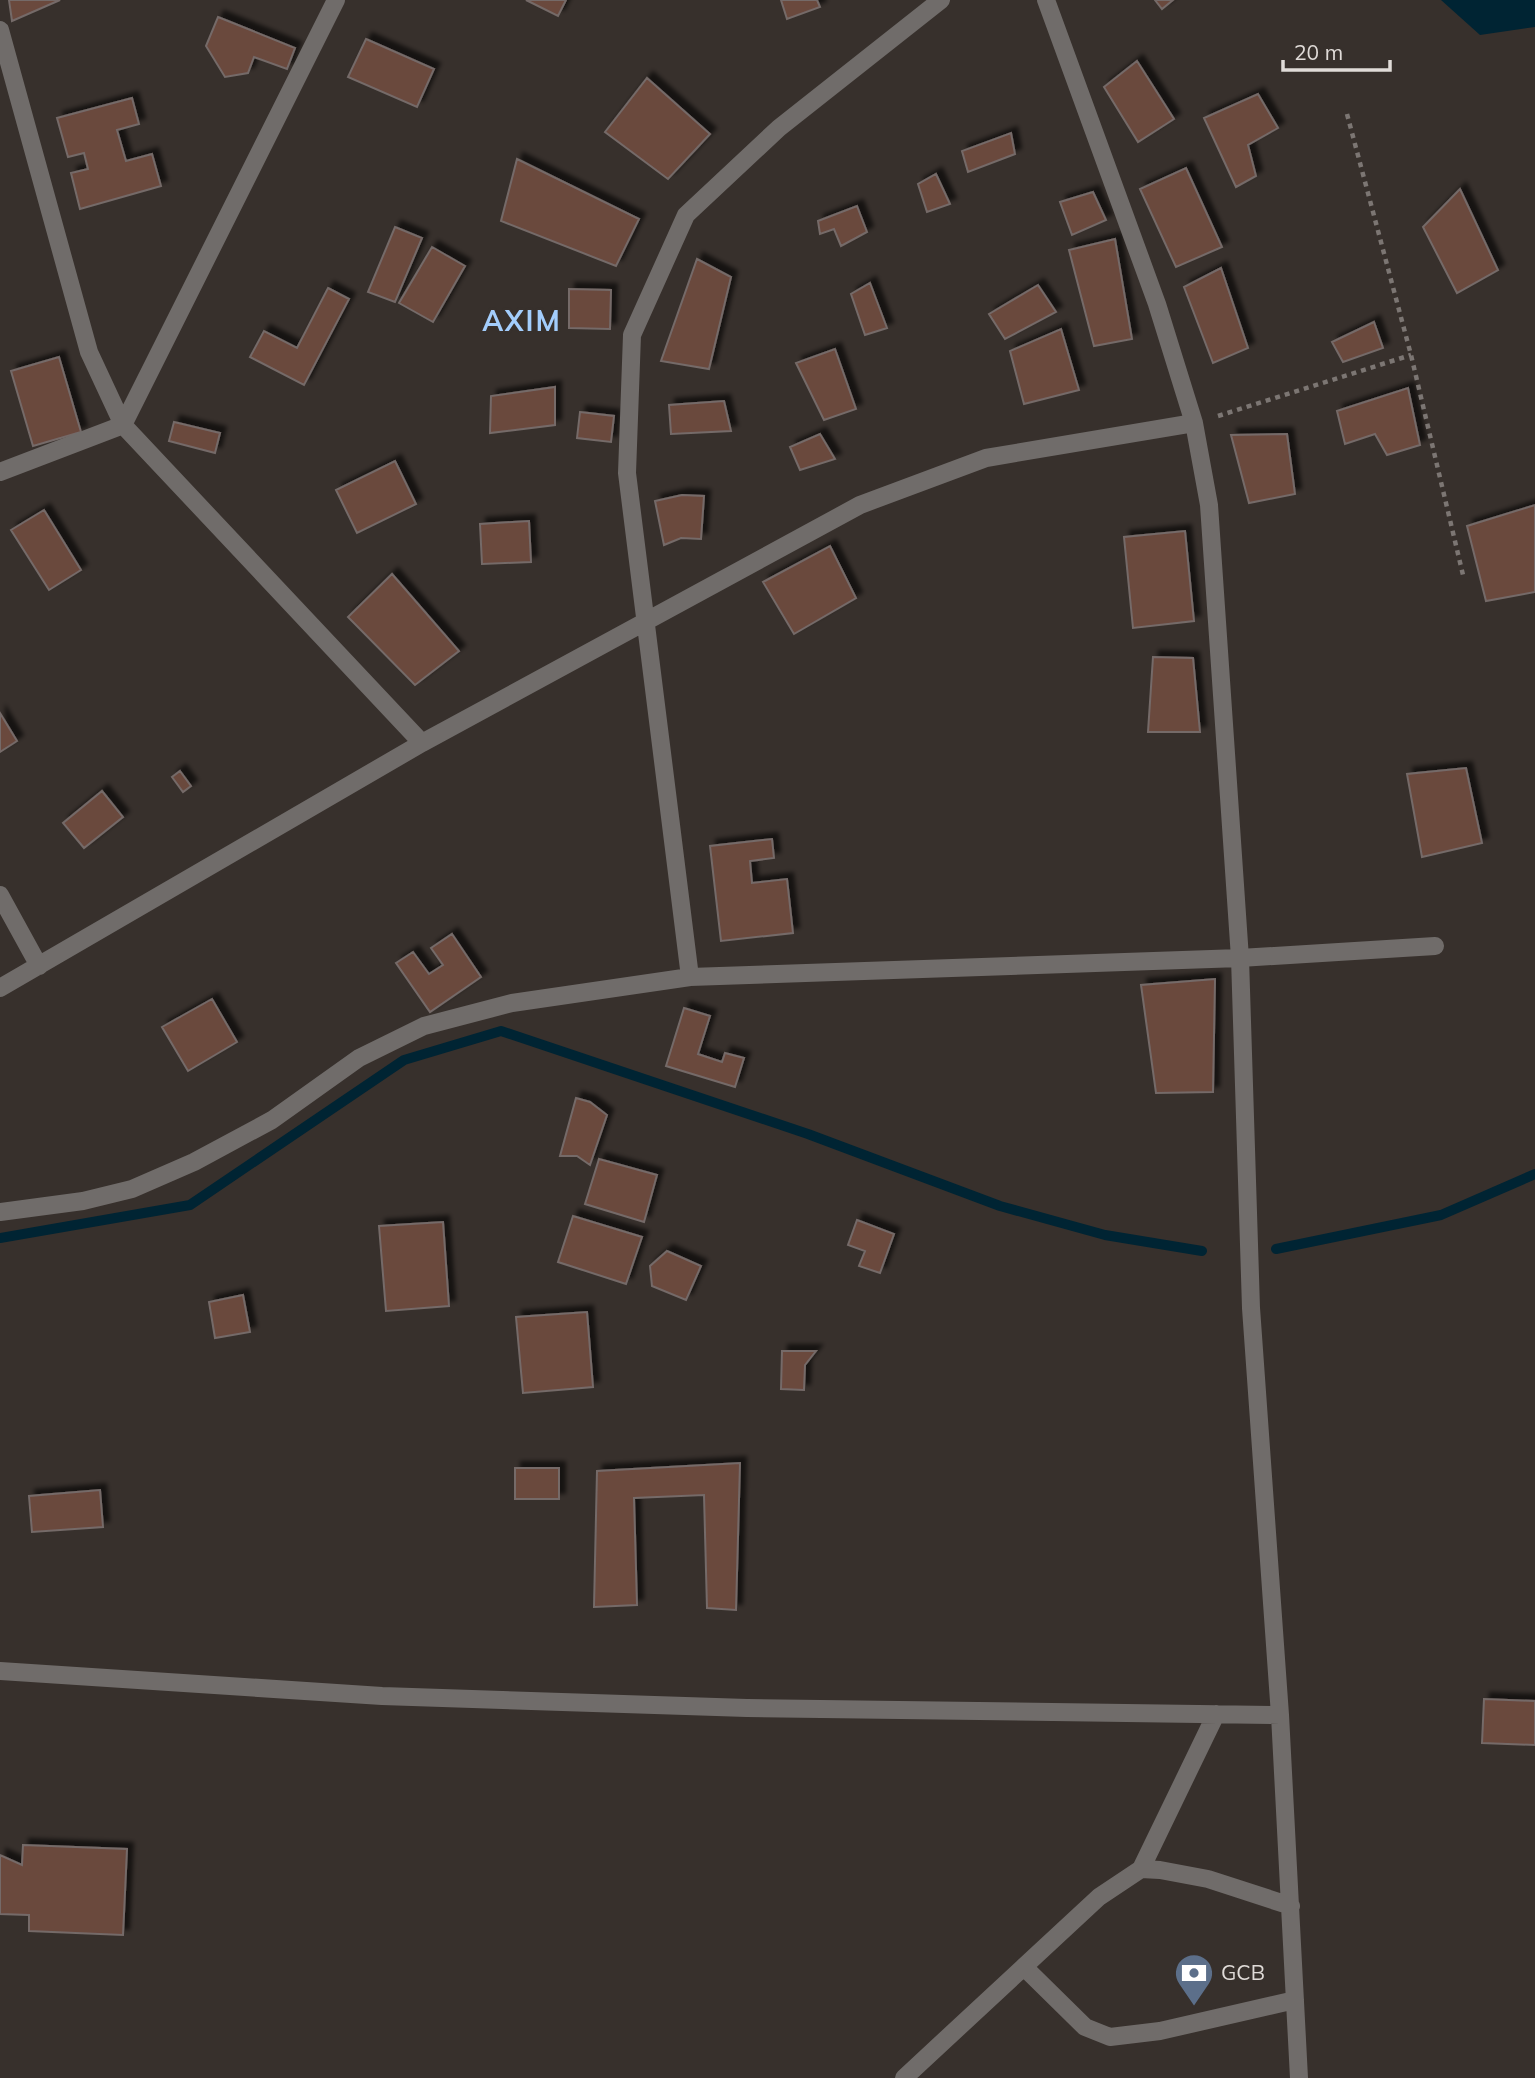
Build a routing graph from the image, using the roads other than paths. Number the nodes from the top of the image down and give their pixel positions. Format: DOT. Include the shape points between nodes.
graph roads {
  1 [pos="336,0"];
  2 [pos="941,0"];
  3 [pos="1046,0"];
  4 [pos="0,30"];
  5 [pos="1194,423"];
  6 [pos="123,425"];
  7 [pos="0,472"];
  8 [pos="645,623"];
  9 [pos="422,743"];
  10 [pos="0,895"];
  11 [pos="1434,946"];
  12 [pos="1240,958"];
  13 [pos="39,966"];
  14 [pos="690,977"];
  15 [pos="0,988"];
  16 [pos="0,1212"];
  17 [pos="0,1671"];
  18 [pos="1216,1714"];
  19 [pos="1280,1715"];
  20 [pos="1141,1869"];
  21 [pos="1291,1906"];
  22 [pos="1024,1967"];
  23 [pos="1295,2000"];
  24 [pos="904,2078"];
  25 [pos="1299,2078"];
  1 -- 6 [label="street"];
  2 -- 8 [label="street" via="779,128 686,215 632,335 627,473"];
  3 -- 5 [label="street" via="1157,304"];
  4 -- 6 [label="street" via="89,352"];
  5 -- 8 [label="street" via="974,463 860,505"];
  5 -- 12 [label="street" via="1216,575"];
  6 -- 7 [label="street"];
  6 -- 9 [label="street"];
  8 -- 9 [label="street"];
  8 -- 14 [label="street"];
  9 -- 13 [label="street"];
  10 -- 13 [label="street"];
  11 -- 12 [label="street"];
  12 -- 14 [label="street"];
  12 -- 19 [label="street" via="1251,1308"];
  13 -- 15 [label="street"];
  14 -- 16 [label="street" via="512,1003 424,1026 359,1058 272,1120 194,1162 132,1189"];
  17 -- 18 [label="street" via="382,1696 747,1708"];
  18 -- 19 [label="street"];
  18 -- 20 [label="street"];
  19 -- 21 [label="street"];
  20 -- 21 [label="street" via="1208,1879"];
  20 -- 22 [label="street" via="1099,1897"];
  21 -- 23 [label="street"];
  22 -- 23 [label="street" via="1085,2027 1110,2037 1160,2031"];
  22 -- 24 [label="street"];
  23 -- 25 [label="street"];
}
